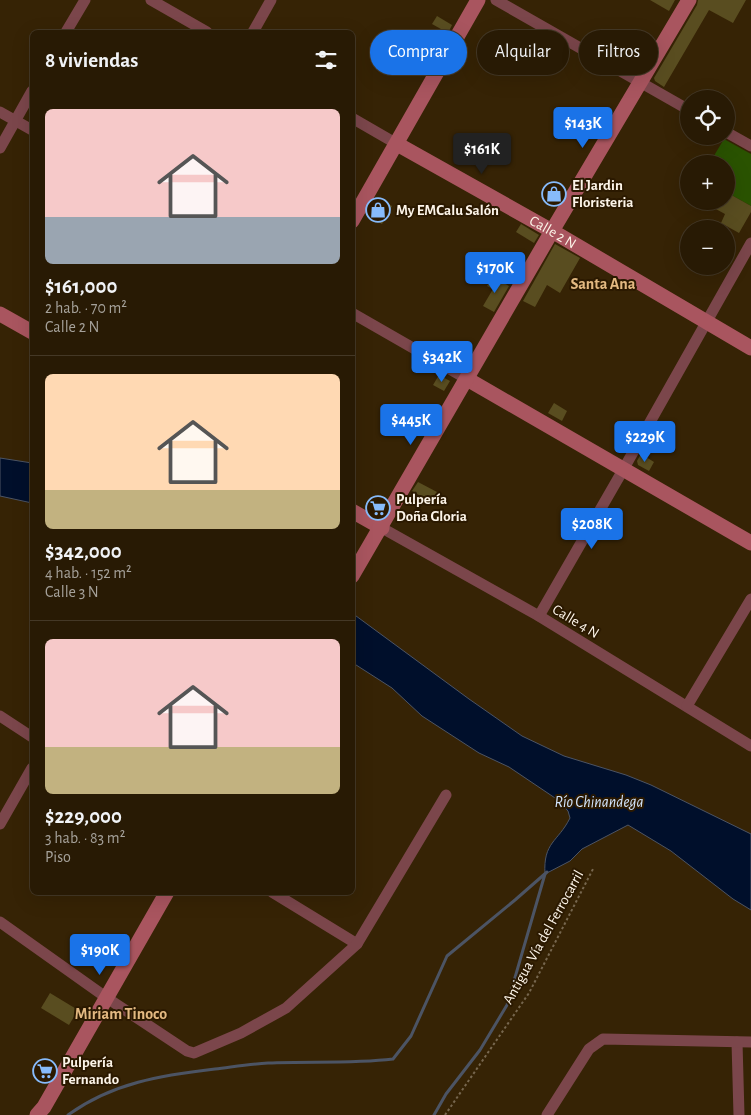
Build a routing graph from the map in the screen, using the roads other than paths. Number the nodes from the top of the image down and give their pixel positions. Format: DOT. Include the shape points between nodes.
graph roads {
  1 [pos="85,0"];
  2 [pos="151,0"];
  3 [pos="271,0"];
  4 [pos="478,0"];
  5 [pos="496,0"];
  6 [pos="689,0"];
  7 [pos="67,30"];
  8 [pos="204,30"];
  9 [pos="254,30"];
  10 [pos="639,82"];
  11 [pos="30,94"];
  12 [pos="680,105"];
  13 [pos="0,112"];
  14 [pos="15,120"];
  15 [pos="355,120"];
  16 [pos="30,129"];
  17 [pos="735,137"];
  18 [pos="397,144"];
  19 [pos="751,146"];
  20 [pos="0,148"];
  21 [pos="355,216"];
  22 [pos="552,231"];
  23 [pos="751,243"];
  24 [pos="0,314"];
  25 [pos="355,315"];
  26 [pos="708,322"];
  27 [pos="30,331"];
  28 [pos="751,348"];
  29 [pos="467,378"];
  30 [pos="624,470"];
  31 [pos="355,513"];
  32 [pos="382,528"];
  33 [pos="751,543"];
  34 [pos="355,571"];
  35 [pos="751,599"];
  36 [pos="539,616"];
  37 [pos="687,706"];
  38 [pos="0,716"];
  39 [pos="30,736"];
  40 [pos="751,746"];
  41 [pos="30,772"];
  42 [pos="446,795"];
  43 [pos="0,824"];
  44 [pos="165,895"];
  45 [pos="277,895"];
  46 [pos="0,922"];
  47 [pos="357,944"];
  48 [pos="107,998"];
  49 [pos="737,1042"];
  50 [pos="751,1042"];
  51 [pos="37,1115"];
  52 [pos="547,1115"];
  53 [pos="739,1115"];
  1 -- 7 [label="street"];
  2 -- 8 [label="street"];
  3 -- 9 [label="street"];
  4 -- 18 [label="street"];
  5 -- 10 [label="street"];
  6 -- 10 [label="street"];
  10 -- 12 [label="street"];
  10 -- 22 [label="street"];
  11 -- 14 [label="street"];
  13 -- 14 [label="street"];
  14 -- 16 [label="street"];
  14 -- 20 [label="street"];
  15 -- 18 [label="street, Calle 2 N"];
  17 -- 19 [label="street"];
  18 -- 21 [label="street"];
  18 -- 22 [label="street, Calle 2 N"];
  22 -- 26 [label="street, Calle 2 N"];
  22 -- 29 [label="street"];
  23 -- 26 [label="street"];
  24 -- 27 [label="street"];
  25 -- 29 [label="street"];
  26 -- 28 [label="street, Calle 2 N"];
  26 -- 30 [label="street"];
  29 -- 30 [label="street"];
  29 -- 32 [label="street"];
  30 -- 33 [label="street"];
  30 -- 36 [label="street"];
  31 -- 32 [label="street"];
  32 -- 34 [label="street"];
  32 -- 36 [label="street, Calle 4 N"];
  35 -- 37 [label="street"];
  36 -- 37 [label="street, Calle 4 N"];
  37 -- 40 [label="street, Calle 4 N"];
  38 -- 39 [label="street"];
  41 -- 43 [label="street"];
  42 -- 47 [label="street"];
  44 -- 48 [label="street"];
  45 -- 47 [label="street"];
  46 -- 48 [label="street"];
  47 -- 48 [label="street" via="286,1008 241,1033 194,1052 187,1051"];
  48 -- 51 [label="street"];
  49 -- 50 [label="street"];
  49 -- 52 [label="street" via="603,1039 588,1049"];
  49 -- 53 [label="street"];
}
